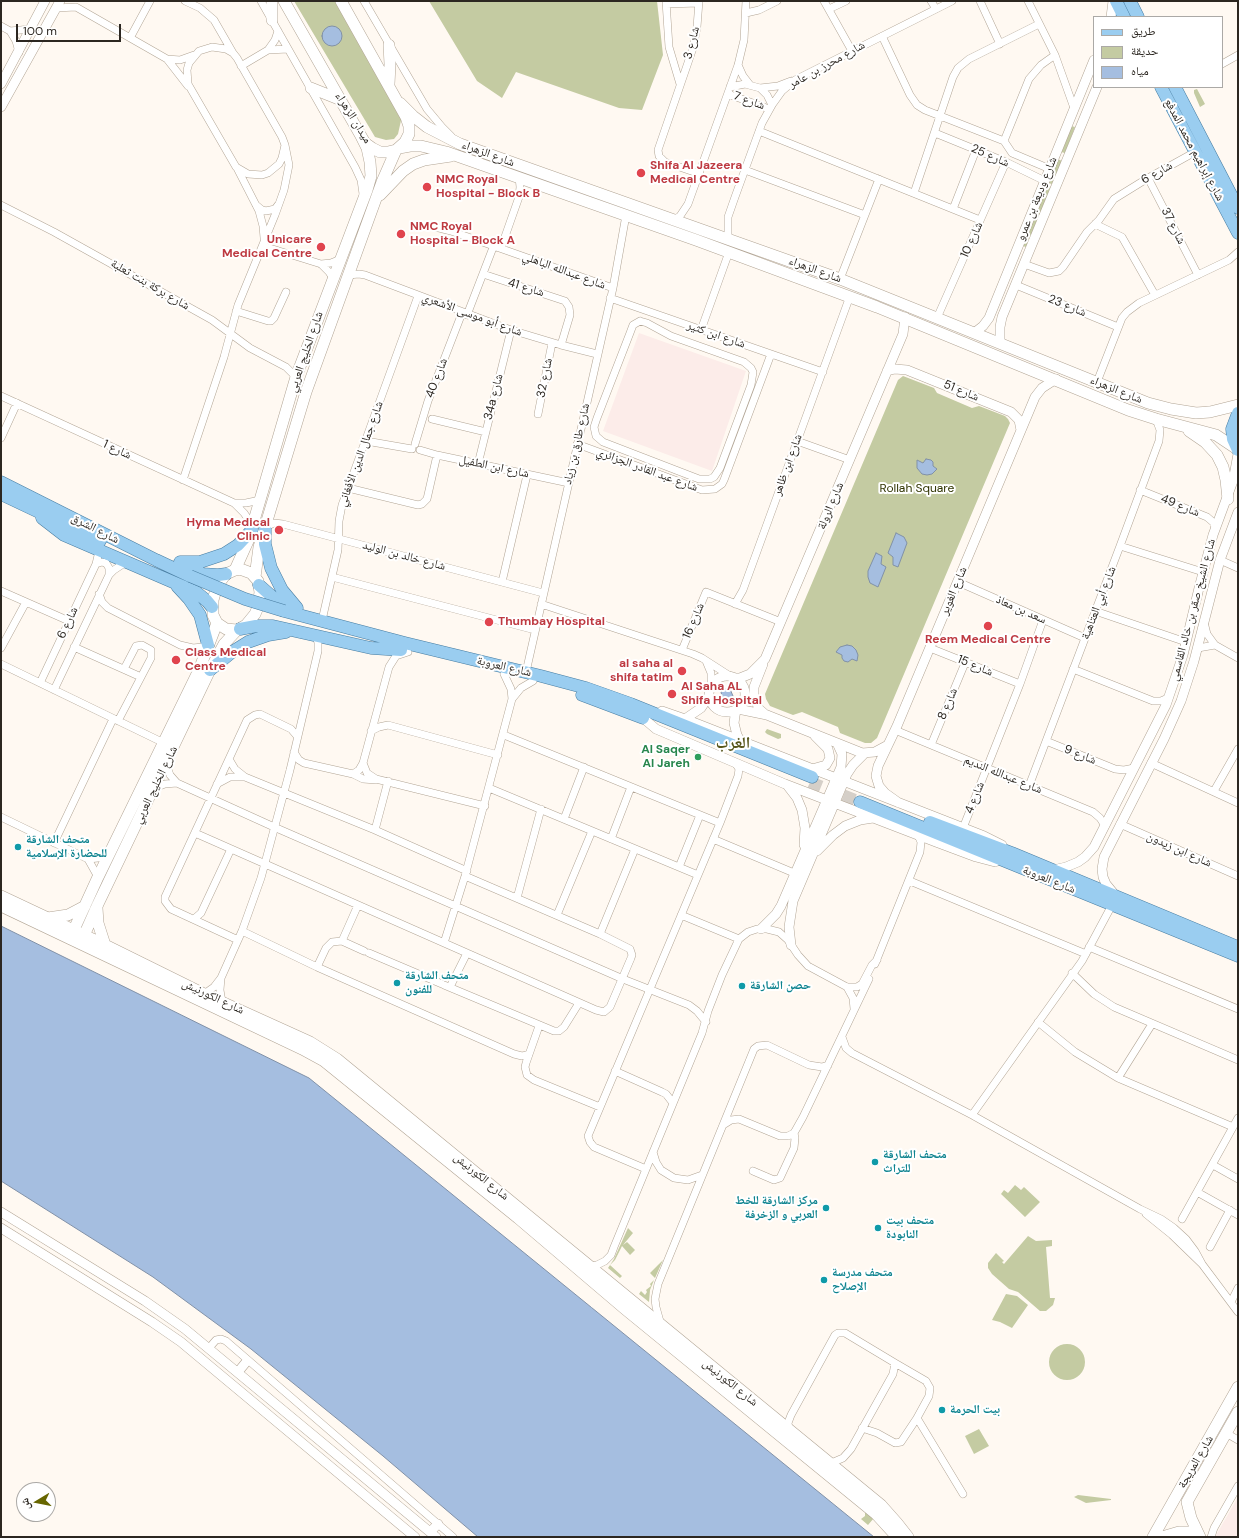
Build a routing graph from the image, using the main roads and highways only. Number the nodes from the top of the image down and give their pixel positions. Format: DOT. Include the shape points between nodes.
graph roads {
  1 [pos="272,1"];
  2 [pos="284,1"];
  3 [pos="341,1"];
  4 [pos="1116,1"];
  5 [pos="1130,1"];
  6 [pos="1124,16"];
  7 [pos="1138,16"];
  8 [pos="272,20"];
  9 [pos="389,46"];
  10 [pos="389,84"];
  11 [pos="311,88"];
  12 [pos="1162,88"];
  13 [pos="1176,88"];
  14 [pos="341,100"];
  15 [pos="1169,102"];
  16 [pos="400,104"];
  17 [pos="1199,134"];
  18 [pos="361,136"];
  19 [pos="398,149"];
  20 [pos="456,155"];
  21 [pos="376,199"];
  22 [pos="1238,208"];
  23 [pos="1238,234"];
  24 [pos="966,342"];
  25 [pos="1002,344"];
  26 [pos="296,377"];
  27 [pos="1238,405"];
  28 [pos="300,412"];
  29 [pos="1238,413"];
  30 [pos="1180,426"];
  31 [pos="1238,451"];
  32 [pos="1,482"];
  33 [pos="1,494"];
  34 [pos="1228,499"];
  35 [pos="37,506"];
  36 [pos="265,527"];
  37 [pos="252,528"];
  38 [pos="173,562"];
  39 [pos="230,572"];
  40 [pos="168,580"];
  41 [pos="190,580"];
  42 [pos="257,581"];
  43 [pos="212,607"];
  44 [pos="298,609"];
  45 [pos="217,623"];
  46 [pos="238,629"];
  47 [pos="299,631"];
  48 [pos="208,645"];
  49 [pos="405,648"];
  50 [pos="210,670"];
  51 [pos="529,677"];
  52 [pos="811,776"];
  53 [pos="142,787"];
  54 [pos="861,799"];
  55 [pos="137,823"];
  56 [pos="1010,858"];
  57 [pos="1,896"];
  58 [pos="1114,901"];
  59 [pos="98,904"];
  60 [pos="1,906"];
  61 [pos="84,906"];
  62 [pos="47,918"];
  63 [pos="77,937"];
  64 [pos="106,945"];
  65 [pos="1238,947"];
  66 [pos="1238,956"];
  67 [pos="1238,1387"];
  68 [pos="1238,1412"];
  69 [pos="1204,1448"];
  70 [pos="1200,1479"];
  71 [pos="1167,1536"];
  72 [pos="1200,1536"];
  73 [pos="897,1537"];
  74 [pos="908,1537"];
  75 [pos="1154,1537"];
  1 -- 8 [label="main road"];
  2 -- 14 [label="main road, ميدان الزهراء"];
  3 -- 10 [label="main road"];
  4 -- 6 [label="main road"];
  5 -- 7 [label="main road"];
  9 -- 10 [label="main road"];
  10 -- 16 [label="main road"];
  11 -- 14 [label="main road"];
  12 -- 15 [label="main road, شارع إبراهيم محمد المدفع"];
  13 -- 17 [label="main road, شارع إبراهيم محمد المدفع"];
  14 -- 18 [label="main road, ميدان الزهراء"];
  15 -- 17 [label="main road" via="1177,108 1193,136 1198,137"];
  15 -- 23 [label="main road, شارع إبراهيم محمد المدفع"];
  16 -- 19 [label="main road" via="409,130 407,139"];
  16 -- 25 [label="main road, شارع الزهراء" via="427,127 460,144 840,279"];
  17 -- 22 [label="main road, شارع إبراهيم محمد المدفع"];
  18 -- 19 [label="main road, ميدان الزهراء" via="376,150 388,152"];
  18 -- 26 [label="main road, شارع الخليج العربي" via="370,162 370,176 363,203"];
  19 -- 20 [label="main road, شارع الزهراء" via="421,146"];
  19 -- 21 [label="main road, شارع الخليج العربي" via="386,171"];
  20 -- 21 [label="main road" via="436,157 413,164 390,183"];
  20 -- 24 [label="main road, شارع الزهراء" via="850,296"];
  21 -- 28 [label="main road, شارع الخليج العربي"];
  24 -- 25 [label="main road" via="999,350 1003,348"];
  24 -- 30 [label="main road, شارع الزهراء" via="1128,410"];
  25 -- 27 [label="main road, شارع الزهراء" via="1148,403 1182,412 1203,413"];
  26 -- 28 [label="main road" via="294,409"];
  26 -- 37 [label="main road, شارع الخليج العربي"];
  28 -- 36 [label="main road, شارع الخليج العربي"];
  29 -- 31 [label="main road" via="1232,429"];
  30 -- 31 [label="main road, شارع الزهراء" via="1216,435"];
  30 -- 34 [label="main road" via="1205,442 1217,455 1225,474"];
  32 -- 35 [label="main road, شارع الشرق"];
  33 -- 35 [label="main road, شارع الشرق"];
  35 -- 38 [label="main road" via="59,505"];
  35 -- 40 [label="main road" via="49,524 64,535"];
  35 -- 41 [label="main road, شارع الشرق"];
  36 -- 42 [label="main road, شارع الخليج العربي" via="257,557"];
  36 -- 44 [label="main road" via="265,544 270,568 282,590"];
  37 -- 38 [label="main road" via="232,550 217,558 196,562"];
  37 -- 39 [label="main road, شارع الخليج العربي" via="244,551"];
  38 -- 39 [label="main road" via="203,574 218,575"];
  39 -- 42 [label="main road" via="246,571"];
  39 -- 43 [label="main road" via="215,593"];
  40 -- 43 [label="main road" via="196,592"];
  40 -- 48 [label="main road" via="183,592 198,610"];
  41 -- 49 [label="main road, شارع العروبة" via="235,602"];
  42 -- 44 [label="main road" via="276,600"];
  42 -- 46 [label="main road" via="260,600 255,614"];
  43 -- 45 [label="main road"];
  44 -- 49 [label="main road" via="384,631 395,636"];
  45 -- 46 [label="main road" via="226,629"];
  45 -- 48 [label="main road, شارع الخليج العربي"];
  46 -- 47 [label="main road" via="264,625"];
  46 -- 50 [label="main road, شارع الخليج العربي" via="224,644"];
  47 -- 49 [label="main road" via="371,648"];
  47 -- 50 [label="main road" via="268,635 248,642"];
  48 -- 53 [label="main road, شارع الخليج العربي" via="199,670"];
  49 -- 51 [label="main road, شارع العروبة"];
  49 -- 51 [label="main road, شارع العروبة" via="504,674"];
  50 -- 55 [label="main road, شارع الخليج العربي"];
  51 -- 52 [label="main road, شارع العروبة" via="586,688 644,714"];
  53 -- 55 [label="main road" via="132,817"];
  53 -- 61 [label="main road, شارع الخليج العربي"];
  54 -- 56 [label="main road, شارع العروبة"];
  55 -- 59 [label="main road, شارع الخليج العربي"];
  56 -- 58 [label="main road, شارع العروبة"];
  56 -- 58 [label="main road, شارع العروبة" via="1053,870"];
  57 -- 62 [label="main road, شارع الكورنيش"];
  58 -- 65 [label="main road, شارع العروبة"];
  58 -- 66 [label="main road, شارع العروبة"];
  59 -- 63 [label="main road, شارع الخليج العربي"];
  59 -- 64 [label="main road" via="98,923"];
  60 -- 63 [label="main road, شارع الكورنيش"];
  61 -- 62 [label="main road" via="68,915"];
  61 -- 63 [label="main road, شارع الخليج العربي"];
  62 -- 63 [label="main road, شارع الكورنيش"];
  63 -- 64 [label="main road, شارع الكورنيش"];
  63 -- 73 [label="main road, شارع الكورنيش" via="328,1064 876,1514"];
  64 -- 74 [label="main road, شارع الكورنيش" via="204,994 310,1042 337,1059 880,1506"];
  67 -- 69 [label="main road, شارع المريجة"];
  68 -- 70 [label="main road, شارع المريجة"];
  69 -- 70 [label="main road" via="1209,1448 1211,1452"];
  69 -- 75 [label="main road, شارع المريجة"];
  70 -- 72 [label="main road, شارع المريجة" via="1187,1502"];
  71 -- 72 [label="main road" via="1184,1532"];
}
